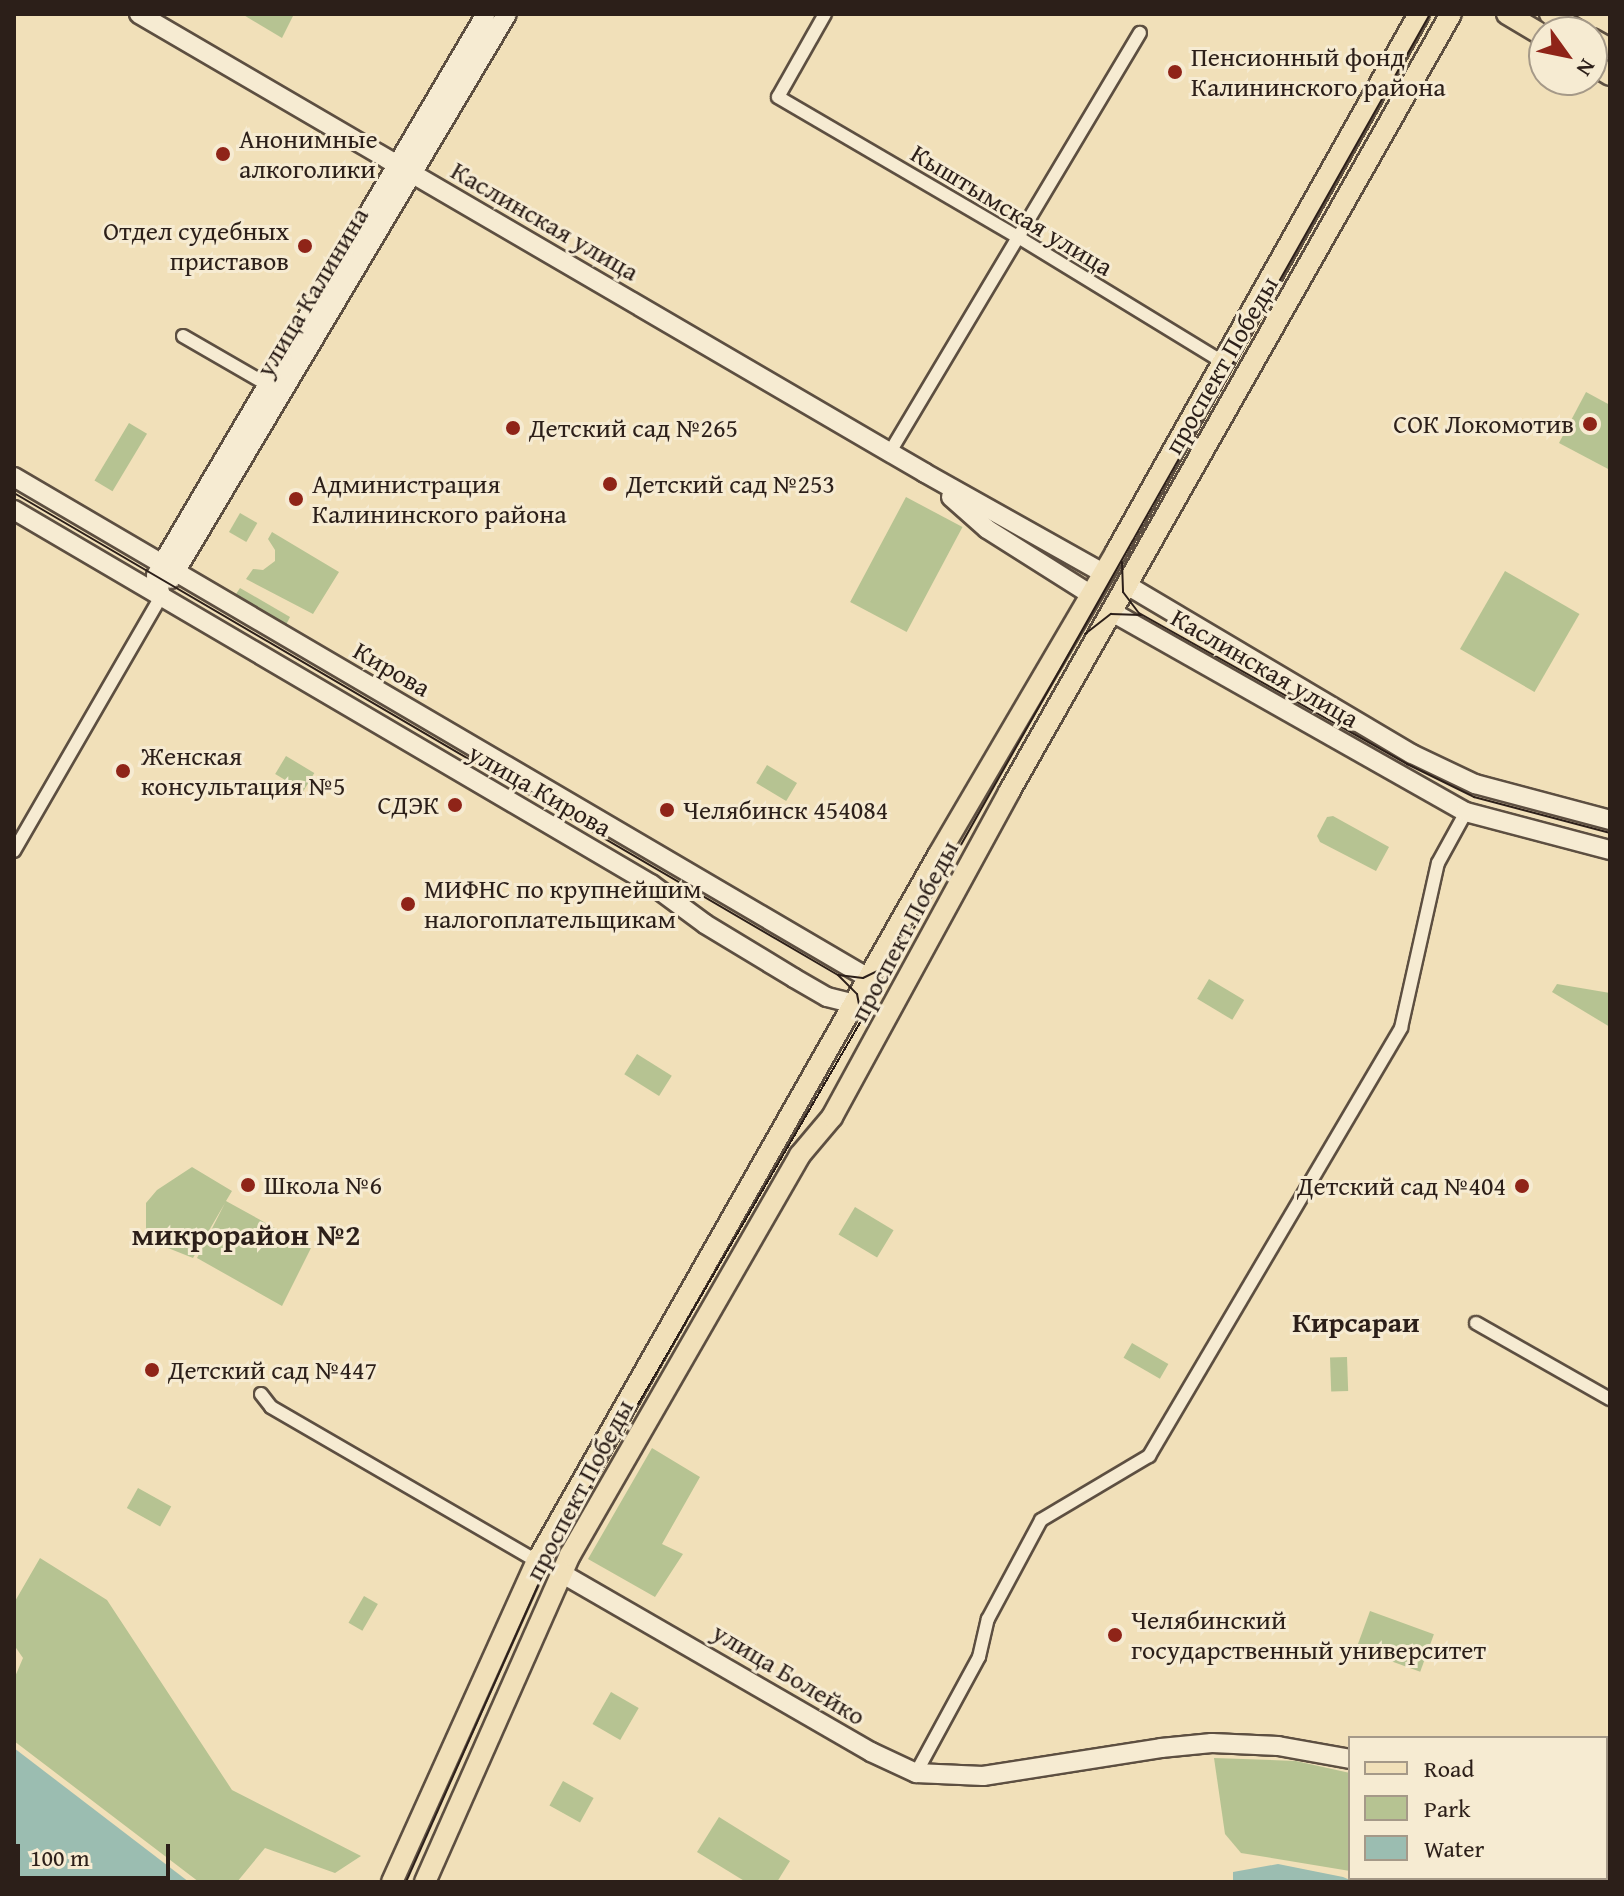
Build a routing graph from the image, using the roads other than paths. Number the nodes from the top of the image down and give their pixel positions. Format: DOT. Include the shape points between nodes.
graph roads {
  1 [pos="139,14"];
  2 [pos="486,14"];
  3 [pos="507,14"];
  4 [pos="825,14"];
  5 [pos="1419,14"];
  6 [pos="1451,14"];
  7 [pos="1507,14"];
  8 [pos="1528,26"];
  9 [pos="1140,33"];
  10 [pos="404,169"];
  11 [pos="1018,237"];
  12 [pos="183,336"];
  13 [pos="1223,362"];
  14 [pos="266,384"];
  15 [pos="890,452"];
  16 [pos="925,473"];
  17 [pos="14,477"];
  18 [pos="14,510"];
  19 [pos="169,568"];
  20 [pos="1103,573"];
  21 [pos="1127,585"];
  22 [pos="1090,594"];
  23 [pos="161,596"];
  24 [pos="1112,612"];
  25 [pos="1466,812"];
  26 [pos="1610,820"];
  27 [pos="1610,850"];
  28 [pos="14,851"];
  29 [pos="870,979"];
  30 [pos="856,1004"];
  31 [pos="889,1008"];
  32 [pos="1476,1323"];
  33 [pos="261,1394"];
  34 [pos="1610,1399"];
  35 [pos="537,1561"];
  36 [pos="561,1573"];
  37 [pos="1348,1759"];
  38 [pos="916,1773"];
  39 [pos="392,1882"];
  40 [pos="425,1882"];
  1 -- 10 [label="main road, Каслинская улица"];
  2 -- 10 [label="main road, улица Калинина"];
  3 -- 10 [label="main road, улица Калинина"];
  4 -- 11 [label="street, Кыштымская улица" via="778,97"];
  5 -- 13 [label="main road, проспект Победы"];
  6 -- 21 [label="main road, проспект Победы"];
  7 -- 8 [label="main road"];
  9 -- 11 [label="street"];
  10 -- 14 [label="main road, улица Калинина"];
  10 -- 15 [label="main road, Каслинская улица"];
  10 -- 19 [label="main road, улица Калинина"];
  11 -- 13 [label="street, Кыштымская улица"];
  11 -- 15 [label="street"];
  12 -- 14 [label="street"];
  13 -- 20 [label="main road, проспект Победы"];
  14 -- 19 [label="main road, улица Калинина"];
  15 -- 16 [label="main road, Каслинская улица"];
  16 -- 20 [label="main road, Каслинская улица"];
  16 -- 22 [label="main road, Каслинская улица" via="987,529"];
  17 -- 19 [label="main road, Кирова"];
  18 -- 23 [label="main road, улица Кирова"];
  19 -- 23 [label="main road, улица Калинина"];
  19 -- 29 [label="main road, Кирова"];
  20 -- 21 [label="main road, Каслинская улица"];
  20 -- 22 [label="main road, проспект Победы"];
  21 -- 24 [label="main road, проспект Победы"];
  21 -- 26 [label="main road, Каслинская улица" via="1412,754 1475,784"];
  22 -- 24 [label="main road, Каслинская улица"];
  22 -- 29 [label="main road, проспект Победы"];
  23 -- 28 [label="street, улица Калинина"];
  23 -- 30 [label="main road, улица Кирова" via="651,884 757,956 827,997"];
  24 -- 25 [label="main road, Каслинская улица"];
  24 -- 31 [label="main road, проспект Победы"];
  25 -- 27 [label="main road, Каслинская улица"];
  25 -- 38 [label="street" via="1438,863 1401,1028 1149,1456 1041,1520 988,1619 979,1657"];
  29 -- 30 [label="main road, проспект Победы"];
  29 -- 31 [label="main road"];
  30 -- 31 [label="main road, улица Кирова"];
  30 -- 35 [label="main road, проспект Победы"];
  31 -- 36 [label="main road, проспект Победы" via="870,1052 832,1117 800,1155"];
  32 -- 34 [label="street"];
  33 -- 35 [label="street, улица Болейко" via="271,1407"];
  35 -- 36 [label="main road, улица Болейко"];
  35 -- 39 [label="main road, проспект Победы"];
  36 -- 38 [label="main road, улица Болейко" via="881,1758"];
  36 -- 40 [label="main road, проспект Победы"];
  37 -- 38 [label="main road, улица Болейко" via="1278,1746 1212,1743 983,1776"];
}
